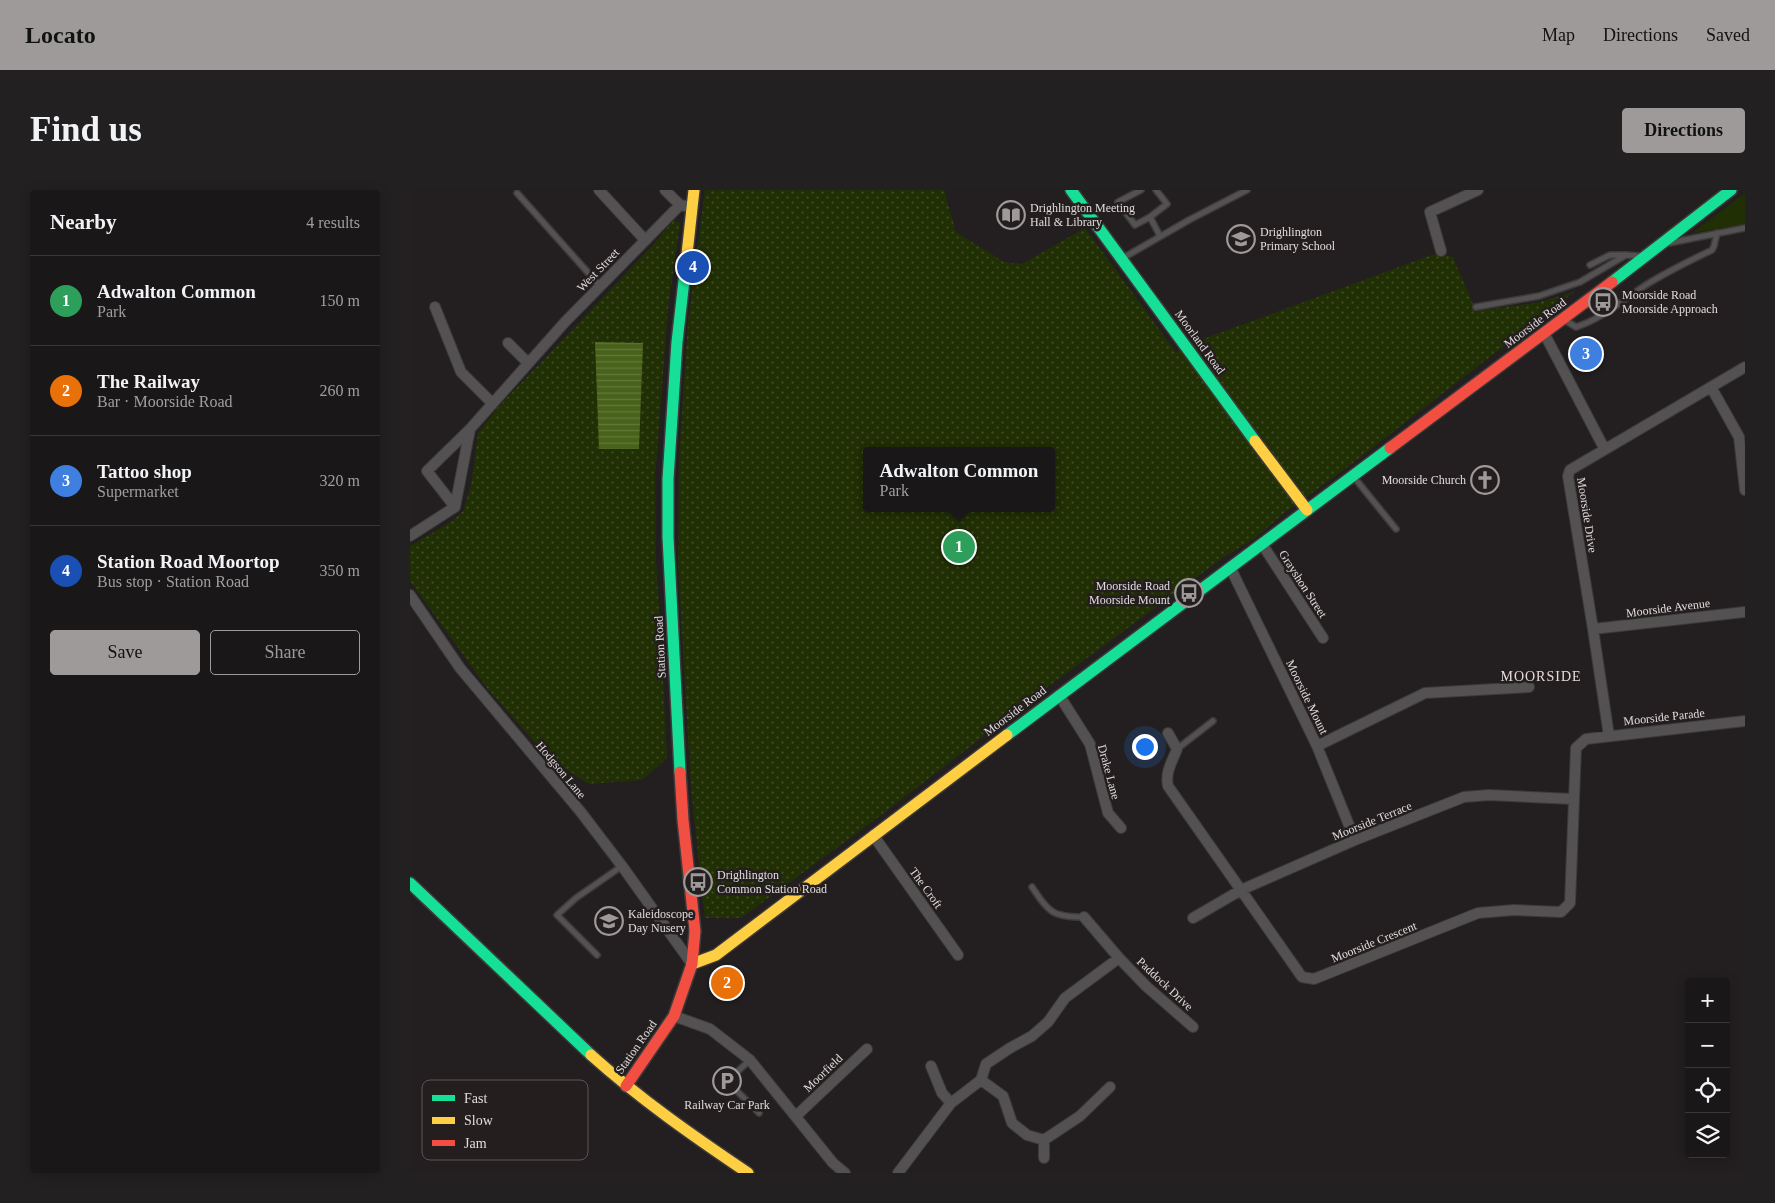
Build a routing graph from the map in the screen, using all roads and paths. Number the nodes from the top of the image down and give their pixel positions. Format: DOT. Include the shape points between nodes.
graph roads {
  1 [pos="599,190"];
  2 [pos="666,190"];
  3 [pos="694,190"];
  4 [pos="1071,190"];
  5 [pos="1141,190"];
  6 [pos="1156,190"];
  7 [pos="1247,190"];
  8 [pos="1478,190"];
  9 [pos="1729,191"];
  10 [pos="518,193"];
  11 [pos="686,206"];
  12 [pos="1150,217"];
  13 [pos="1745,228"];
  14 [pos="1717,233"];
  15 [pos="1160,236"];
  16 [pos="645,240"];
  17 [pos="1661,245"];
  18 [pos="1441,251"];
  19 [pos="1626,255"];
  20 [pos="1646,256"];
  21 [pos="1122,259"];
  22 [pos="1590,265"];
  23 [pos="600,287"];
  24 [pos="435,307"];
  25 [pos="1476,307"];
  26 [pos="1563,319"];
  27 [pos="1544,333"];
  28 [pos="508,343"];
  29 [pos="528,363"];
  30 [pos="1745,366"];
  31 [pos="1711,387"];
  32 [pos="492,403"];
  33 [pos="470,429"];
  34 [pos="1604,448"];
  35 [pos="1353,476"];
  36 [pos="1745,490"];
  37 [pos="455,507"];
  38 [pos="1307,510"];
  39 [pos="1396,529"];
  40 [pos="410,536"];
  41 [pos="1262,544"];
  42 [pos="1230,567"];
  43 [pos="410,595"];
  44 [pos="1745,612"];
  45 [pos="1593,629"];
  46 [pos="1323,638"];
  47 [pos="1528,687"];
  48 [pos="1059,695"];
  49 [pos="1213,721"];
  50 [pos="1745,721"];
  51 [pos="1168,733"];
  52 [pos="1608,736"];
  53 [pos="1586,739"];
  54 [pos="1317,746"];
  55 [pos="1177,749"];
  56 [pos="1573,799"];
  57 [pos="1120,828"];
  58 [pos="873,835"];
  59 [pos="1355,840"];
  60 [pos="622,866"];
  61 [pos="410,883"];
  62 [pos="1032,887"];
  63 [pos="1241,890"];
  64 [pos="1084,917"];
  65 [pos="1193,918"];
  66 [pos="597,955"];
  67 [pos="958,955"];
  68 [pos="1119,958"];
  69 [pos="692,964"];
  70 [pos="674,1016"];
  71 [pos="1193,1027"];
  72 [pos="867,1049"];
  73 [pos="750,1060"];
  74 [pos="931,1066"];
  75 [pos="981,1080"];
  76 [pos="626,1086"];
  77 [pos="1110,1087"];
  78 [pos="951,1103"];
  79 [pos="760,1114"];
  80 [pos="796,1116"];
  81 [pos="1044,1140"];
  82 [pos="1044,1158"];
  83 [pos="748,1173"];
  84 [pos="845,1173"];
  85 [pos="898,1173"];
  1 -- 16 [label="street"];
  2 -- 11 [label="street"];
  3 -- 11 [label="main road, Station Road"];
  4 -- 21 [label="main road, Moorland Road"];
  5 -- 12 [label="lane" via="1118,202 1135,225"];
  6 -- 12 [label="lane" via="1167,204"];
  7 -- 15 [label="lane"];
  8 -- 18 [label="street" via="1430,212"];
  9 -- 17 [label="main road, Moorside Road"];
  10 -- 23 [label="lane"];
  11 -- 16 [label="street, West Street"];
  11 -- 69 [label="main road, Station Road" via="668,478 668,537 683,820 695,931"];
  12 -- 15 [label="lane"];
  13 -- 14 [label="lane"];
  14 -- 17 [label="lane"];
  14 -- 26 [label="lane" via="1712,250 1648,284 1596,319 1576,327"];
  15 -- 21 [label="lane"];
  16 -- 23 [label="street, West Street"];
  17 -- 20 [label="main road, Moorside Road"];
  19 -- 20 [label="lane"];
  19 -- 22 [label="lane" via="1610,255"];
  19 -- 25 [label="lane" via="1580,282 1547,293"];
  20 -- 26 [label="main road, Moorside Road"];
  21 -- 38 [label="main road, Moorland Road"];
  23 -- 29 [label="street, West Street"];
  24 -- 32 [label="street" via="461,372"];
  26 -- 27 [label="main road, Moorside Road"];
  27 -- 34 [label="street"];
  27 -- 35 [label="main road, Moorside Road"];
  28 -- 29 [label="street"];
  29 -- 32 [label="street, West Street"];
  30 -- 31 [label="street, Moorside Drive"];
  31 -- 34 [label="street, Moorside Drive"];
  31 -- 36 [label="street" via="1739,436"];
  32 -- 33 [label="street, West Street"];
  33 -- 37 [label="street, West Street"];
  33 -- 37 [label="street, West Street" via="427,470"];
  34 -- 45 [label="street, Moorside Drive" via="1570,470 1568,476"];
  35 -- 38 [label="main road, Moorside Road"];
  35 -- 39 [label="lane"];
  37 -- 40 [label="street"];
  38 -- 41 [label="main road, Moorside Road"];
  41 -- 42 [label="main road, Moorside Road"];
  41 -- 46 [label="street, Grayshon Street"];
  42 -- 48 [label="main road, Moorside Road"];
  42 -- 54 [label="street, Moorside Mount"];
  43 -- 60 [label="street, Hodgson Lane" via="460,668"];
  44 -- 45 [label="street, Moorside Avenue"];
  45 -- 52 [label="street, Moorside Drive"];
  47 -- 54 [label="street" via="1425,693"];
  48 -- 57 [label="street, Drake Lane" via="1090,744 1108,813"];
  48 -- 58 [label="main road, Moorside Road"];
  49 -- 55 [label="lane"];
  50 -- 52 [label="street, Moorside Parade"];
  51 -- 55 [label="street"];
  52 -- 53 [label="street, Moorside Parade"];
  53 -- 56 [label="street, Moorside Crescent" via="1576,748"];
  54 -- 59 [label="street, Moorside Mount"];
  55 -- 63 [label="street, Moorside Crescent" via="1168,769 1168,786"];
  56 -- 59 [label="street, Moorside Terrace" via="1464,797"];
  56 -- 63 [label="street, Moorside Crescent" via="1570,903 1561,912 1514,910 1478,913 1314,979 1302,977"];
  58 -- 67 [label="street, The Croft"];
  58 -- 69 [label="main road, Moorside Road" via="716,955"];
  59 -- 63 [label="street, Moorside Terrace"];
  60 -- 66 [label="lane" via="557,915"];
  60 -- 69 [label="street, Hodgson Lane"];
  61 -- 76 [label="main road" via="572,1039"];
  62 -- 64 [label="lane" via="1048,909 1066,917"];
  63 -- 65 [label="street, Moorside Terrace"];
  64 -- 68 [label="street, Paddock Drive"];
  68 -- 71 [label="street, Paddock Drive"];
  68 -- 75 [label="street, Paddock Drive" via="1064,998 1048,1022 1032,1036 986,1064"];
  69 -- 70 [label="main road, Station Road"];
  70 -- 73 [label="street" via="710,1029"];
  70 -- 76 [label="main road, Station Road"];
  72 -- 80 [label="street, Moorfield"];
  73 -- 79 [label="lane" via="727,1081"];
  73 -- 80 [label="street"];
  74 -- 78 [label="street" via="942,1093"];
  75 -- 78 [label="street, Paddock Drive"];
  75 -- 81 [label="street" via="1003,1096 1012,1123 1027,1135"];
  76 -- 83 [label="main road"];
  77 -- 81 [label="street" via="1080,1116"];
  78 -- 85 [label="street, Paddock Drive"];
  80 -- 84 [label="street" via="833,1163"];
  81 -- 82 [label="street"];
}
